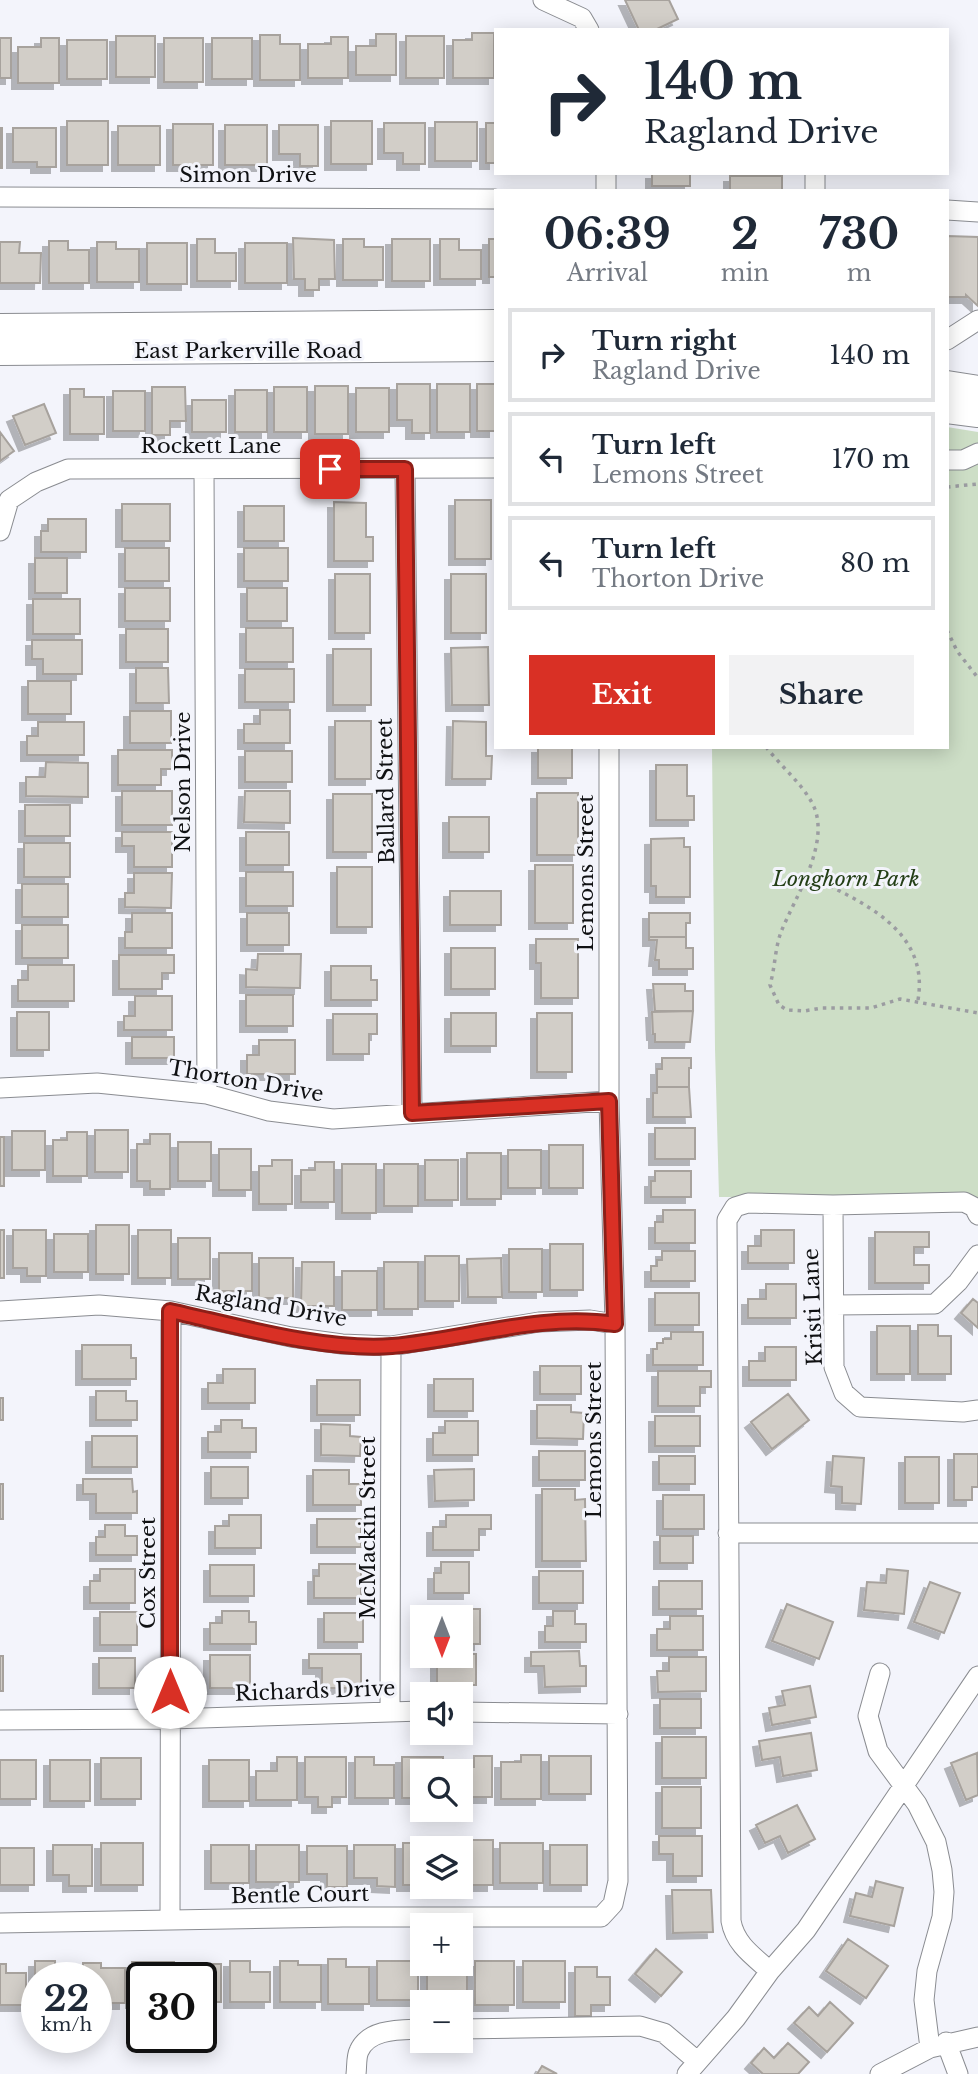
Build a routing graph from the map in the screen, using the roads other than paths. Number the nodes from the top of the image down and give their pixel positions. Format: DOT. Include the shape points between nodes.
graph roads {
  1 [pos="543,0"];
  2 [pos="586,24"];
  3 [pos="0,197"];
  4 [pos="494,199"];
  5 [pos="949,210"];
  6 [pos="978,212"];
  7 [pos="978,320"];
  8 [pos="494,323"];
  9 [pos="0,327"];
  10 [pos="949,339"];
  11 [pos="494,348"];
  12 [pos="0,352"];
  13 [pos="949,384"];
  14 [pos="978,389"];
  15 [pos="949,410"];
  16 [pos="978,414"];
  17 [pos="978,453"];
  18 [pos="949,460"];
  19 [pos="494,468"];
  20 [pos="204,469"];
  21 [pos="405,469"];
  22 [pos="0,531"];
  23 [pos="609,749"];
  24 [pos="0,1088"];
  25 [pos="207,1094"];
  26 [pos="609,1101"];
  27 [pos="412,1113"];
  28 [pos="833,1205"];
  29 [pos="978,1215"];
  30 [pos="978,1255"];
  31 [pos="834,1305"];
  32 [pos="0,1311"];
  33 [pos="170,1311"];
  34 [pos="615,1324"];
  35 [pos="391,1346"];
  36 [pos="978,1410"];
  37 [pos="728,1533"];
  38 [pos="978,1533"];
  39 [pos="880,1673"];
  40 [pos="978,1676"];
  41 [pos="390,1711"];
  42 [pos="410,1711"];
  43 [pos="473,1712"];
  44 [pos="618,1714"];
  45 [pos="170,1719"];
  46 [pos="0,1720"];
  47 [pos="902,1787"];
  48 [pos="601,1917"];
  49 [pos="170,1919"];
  50 [pos="0,1923"];
  51 [pos="770,1971"];
  52 [pos="473,2029"];
  53 [pos="410,2030"];
  54 [pos="978,2037"];
  55 [pos="938,2045"];
  56 [pos="692,2068"];
  57 [pos="356,2074"];
  58 [pos="880,2074"];
  59 [pos="958,2074"];
  1 -- 2 [label="street"];
  3 -- 4 [label="street, Simon Drive"];
  5 -- 6 [label="street"];
  7 -- 10 [label="street"];
  8 -- 9 [label="main road, East Parkerville Road"];
  11 -- 12 [label="main road, East Parkerville Road"];
  13 -- 14 [label="main road"];
  15 -- 16 [label="main road"];
  17 -- 18 [label="street"];
  19 -- 21 [label="street, Rockett Lane"];
  20 -- 21 [label="street, Rockett Lane"];
  20 -- 22 [label="street, Rockett Lane" via="68,469 9,500"];
  20 -- 25 [label="street, Nelson Drive"];
  21 -- 27 [label="street, Ballard Street"];
  23 -- 26 [label="street, Lemons Street"];
  24 -- 25 [label="street, Thorton Drive" via="97,1083"];
  25 -- 27 [label="street, Thorton Drive" via="269,1111 332,1119"];
  26 -- 27 [label="street, Thorton Drive"];
  26 -- 34 [label="street, Lemons Street"];
  28 -- 29 [label="street" via="964,1202"];
  28 -- 31 [label="street, Kristi Lane"];
  28 -- 37 [label="street" via="748,1203 734,1207 727,1220"];
  30 -- 31 [label="street" via="935,1304"];
  31 -- 36 [label="street, Kristi Lane" via="834,1367 844,1393 860,1407"];
  32 -- 33 [label="street, Ragland Drive" via="99,1305"];
  33 -- 35 [label="street, Ragland Drive" via="291,1338"];
  33 -- 45 [label="street, Cox Street"];
  34 -- 35 [label="street, Ragland Drive" via="539,1322"];
  34 -- 44 [label="street, Lemons Street"];
  35 -- 41 [label="street, McMackin Street"];
  37 -- 38 [label="street"];
  37 -- 51 [label="street" via="730,1921 743,1947"];
  39 -- 47 [label="street" via="869,1716 878,1751"];
  40 -- 47 [label="street"];
  41 -- 42 [label="street, Richards Drive"];
  41 -- 45 [label="street, Richards Drive"];
  43 -- 44 [label="street"];
  44 -- 48 [label="street, Lemons Street" via="618,1881 613,1904"];
  45 -- 46 [label="street, Richards Drive"];
  45 -- 49 [label="street, Cox Street"];
  47 -- 51 [label="street" via="806,1930"];
  47 -- 55 [label="street" via="917,1804 936,1843 942,1870 942,1917 924,2000"];
  48 -- 49 [label="street, Bentle Court"];
  49 -- 50 [label="street, Bentle Court"];
  51 -- 56 [label="street"];
  52 -- 56 [label="street" via="639,2026 664,2033"];
  53 -- 57 [label="street" via="380,2032 367,2039 358,2052"];
  54 -- 55 [label="street"];
  55 -- 58 [label="street"];
  55 -- 59 [label="street"];
}
